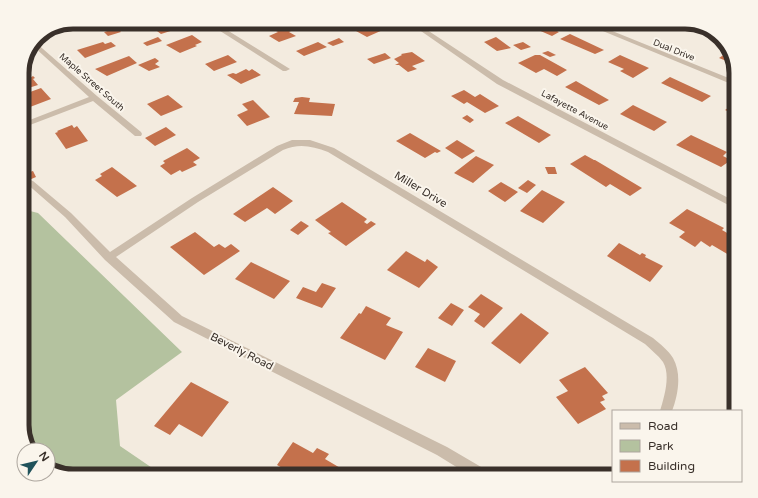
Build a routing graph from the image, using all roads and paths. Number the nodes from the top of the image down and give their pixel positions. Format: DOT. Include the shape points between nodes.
graph roads {
  1 [pos="220,29"];
  2 [pos="421,29"];
  3 [pos="601,29"];
  4 [pos="37,47"];
  5 [pos="286,69"];
  6 [pos="729,81"];
  7 [pos="94,98"];
  8 [pos="29,123"];
  9 [pos="138,134"];
  10 [pos="30,183"];
  11 [pos="729,202"];
  12 [pos="109,257"];
  13 [pos="666,410"];
  14 [pos="472,469"];
  1 -- 5 [label="street"];
  2 -- 11 [label="street, Lafayette Avenue" via="500,82"];
  3 -- 6 [label="street, Dual Drive"];
  4 -- 7 [label="street, Maple Street South"];
  7 -- 8 [label="street"];
  7 -- 9 [label="street, Maple Street South"];
  10 -- 12 [label="street, Beverly Road" via="68,215"];
  12 -- 13 [label="street, Miller Drive" via="280,148 292,143 310,143 331,150 649,341 669,362 672,379"];
  12 -- 14 [label="street, Beverly Road" via="178,319 442,451"];
}
